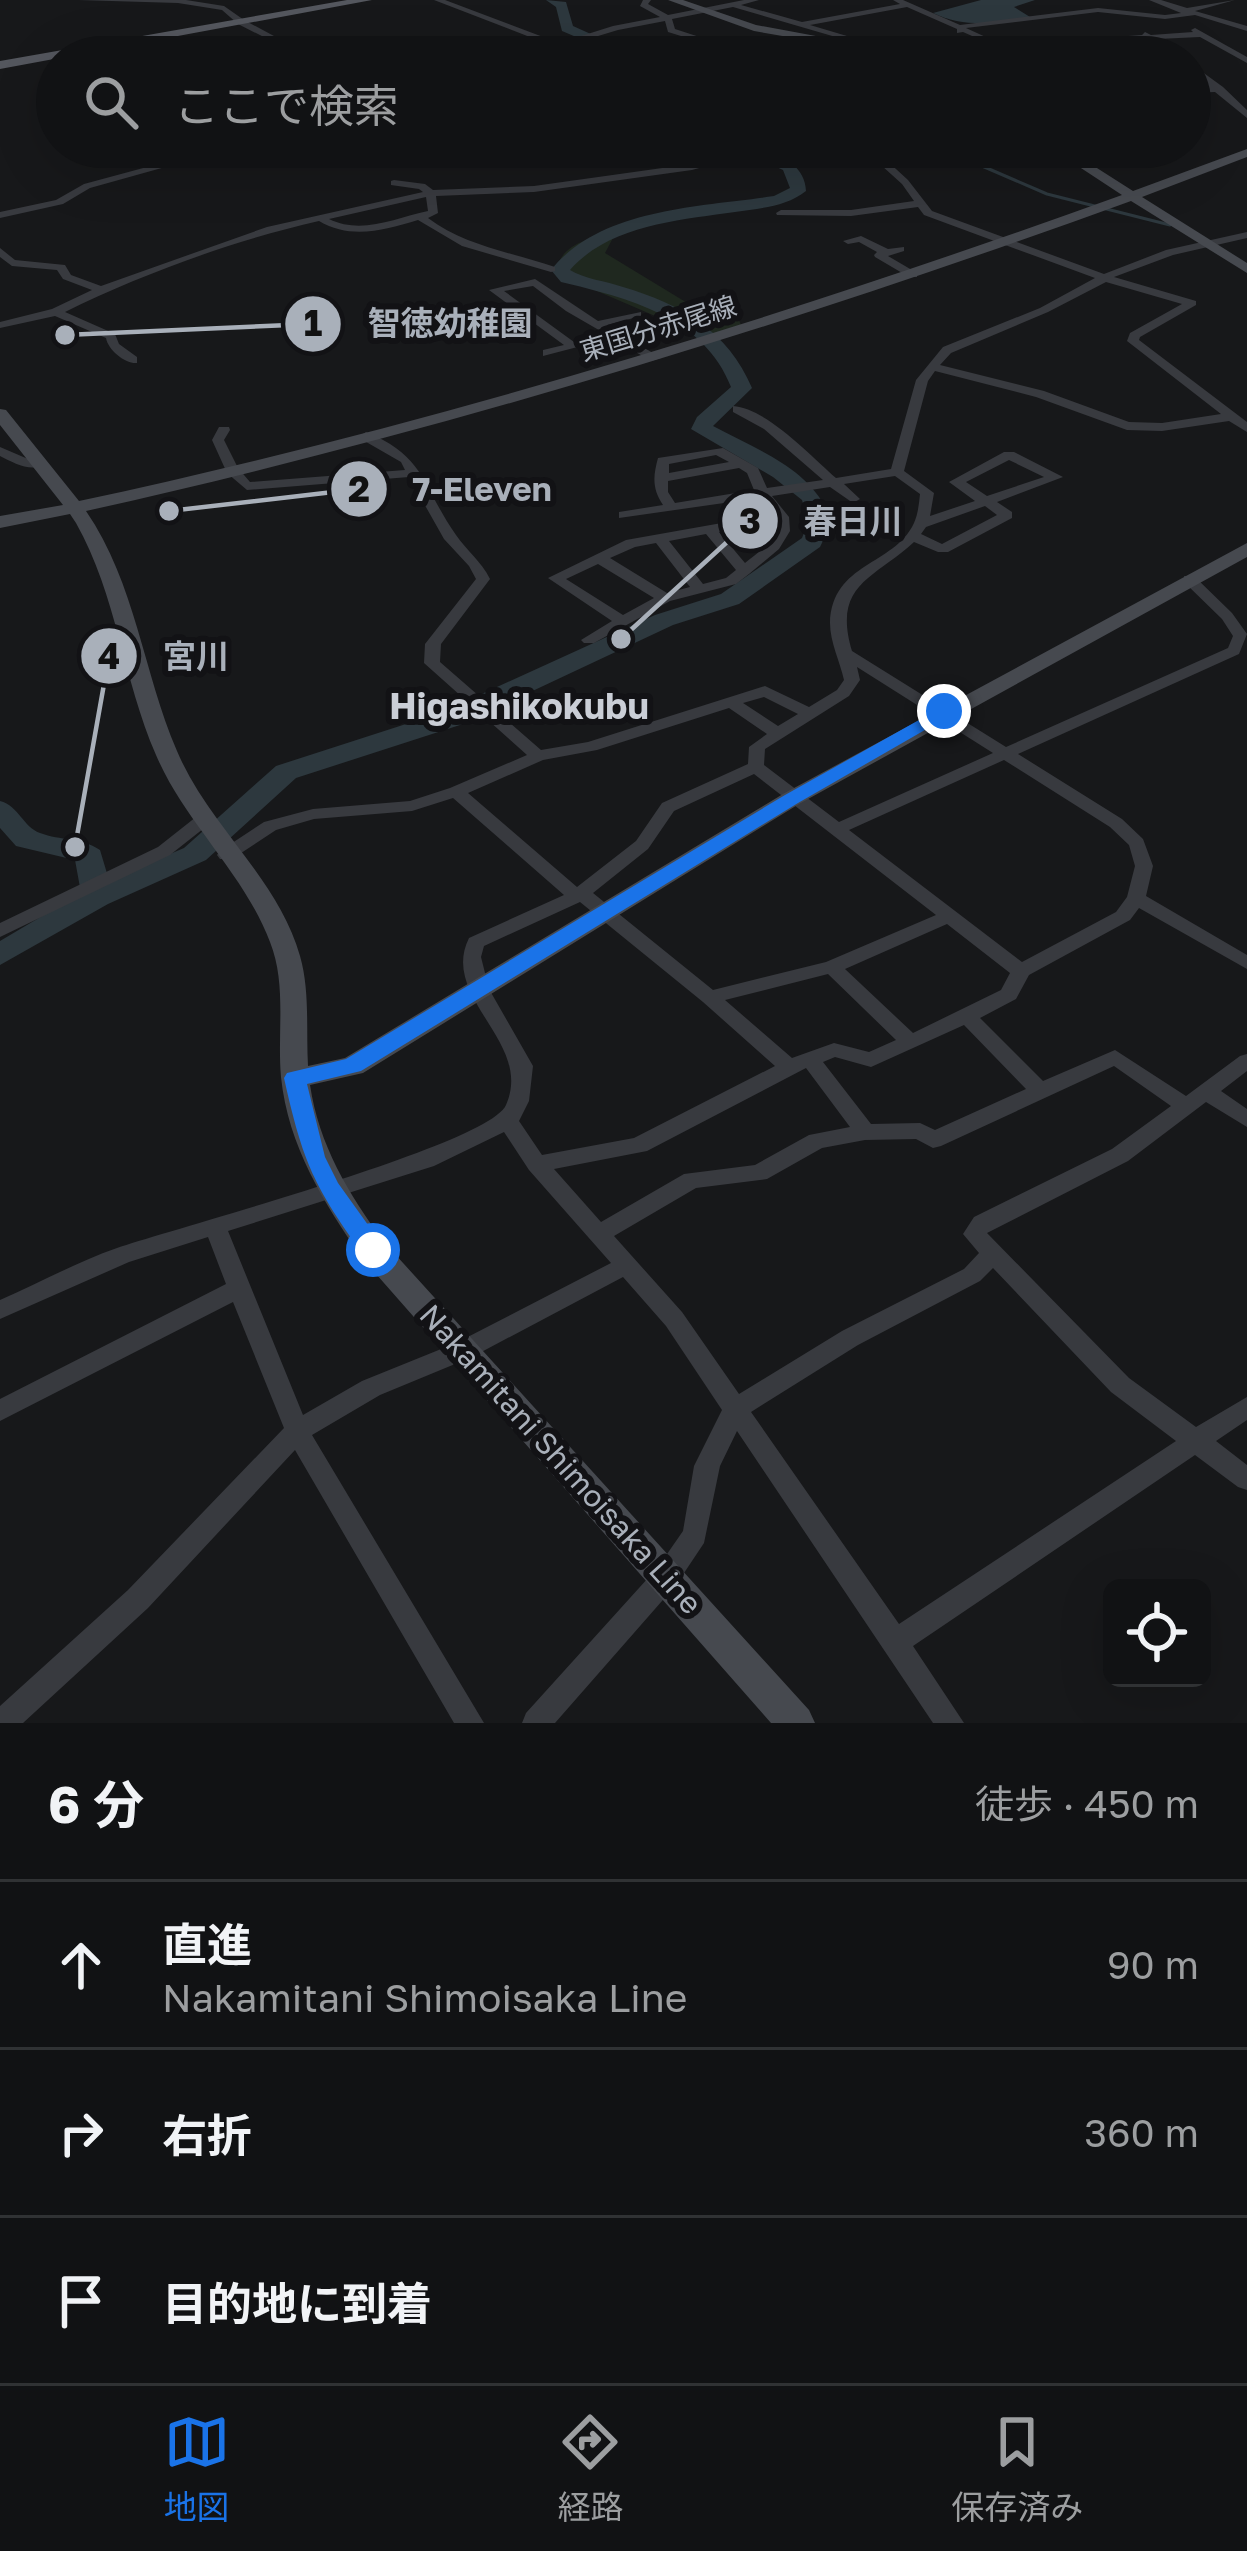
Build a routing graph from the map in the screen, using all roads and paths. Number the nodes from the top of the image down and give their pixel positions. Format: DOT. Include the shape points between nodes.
graph roads {
  1 [pos="82,0"];
  2 [pos="366,0"];
  3 [pos="438,0"];
  4 [pos="647,0"];
  5 [pos="673,0"];
  6 [pos="755,0"];
  7 [pos="1070,0"];
  8 [pos="1125,0"];
  9 [pos="1154,0"];
  10 [pos="1231,0"];
  11 [pos="902,2"];
  12 [pos="736,6"];
  13 [pos="1099,10"];
  14 [pos="703,12"];
  15 [pos="1130,13"];
  16 [pos="1187,13"];
  17 [pos="1165,17"];
  18 [pos="668,18"];
  19 [pos="241,22"];
  20 [pos="800,24"];
  21 [pos="1247,29"];
  22 [pos="960,31"];
  23 [pos="1202,34"];
  24 [pos="1149,35"];
  25 [pos="163,36"];
  26 [pos="268,36"];
  27 [pos="532,36"];
  28 [pos="586,36"];
  29 [pos="690,36"];
  30 [pos="807,36"];
  31 [pos="842,36"];
  32 [pos="974,36"];
  33 [pos="1141,36"];
  34 [pos="1205,36"];
  35 [pos="1211,40"];
  36 [pos="1236,56"];
  37 [pos="1213,57"];
  38 [pos="36,59"];
  39 [pos="1247,61"];
  40 [pos="0,65"];
  41 [pos="1211,82"];
  42 [pos="1211,89"];
  43 [pos="1220,89"];
  44 [pos="1247,115"];
  45 [pos="1247,152"];
  46 [pos="1211,166"];
  47 [pos="153,168"];
  48 [pos="685,168"];
  49 [pos="889,168"];
  50 [pos="1087,168"];
  51 [pos="1206,168"];
  52 [pos="394,183"];
  53 [pos="431,193"];
  54 [pos="1132,197"];
  55 [pos="918,205"];
  56 [pos="781,213"];
  57 [pos="0,215"];
  58 [pos="419,216"];
  59 [pos="320,218"];
  60 [pos="883,235"];
  61 [pos="1247,235"];
  62 [pos="1014,242"];
  63 [pos="1205,243"];
  64 [pos="900,249"];
  65 [pos="0,250"];
  66 [pos="886,253"];
  67 [pos="550,269"];
  68 [pos="1247,269"];
  69 [pos="913,275"];
  70 [pos="1105,278"];
  71 [pos="101,290"];
  72 [pos="56,312"];
  73 [pos="638,314"];
  74 [pos="599,324"];
  75 [pos="0,325"];
  76 [pos="614,334"];
  77 [pos="573,346"];
  78 [pos="548,353"];
  79 [pos="655,358"];
  80 [pos="133,360"];
  81 [pos="932,367"];
  82 [pos="737,409"];
  83 [pos="0,414"];
  84 [pos="1229,417"];
  85 [pos="1247,428"];
  86 [pos="224,430"];
  87 [pos="366,436"];
  88 [pos="0,451"];
  89 [pos="39,464"];
  90 [pos="232,470"];
  91 [pos="414,472"];
  92 [pos="897,472"];
  93 [pos="830,479"];
  94 [pos="767,490"];
  95 [pos="853,499"];
  96 [pos="990,502"];
  97 [pos="72,506"];
  98 [pos="671,507"];
  99 [pos="624,515"];
  100 [pos="782,517"];
  101 [pos="0,522"];
  102 [pos="709,530"];
  103 [pos="917,530"];
  104 [pos="659,538"];
  105 [pos="1247,549"];
  106 [pos="599,558"];
  107 [pos="744,571"];
  108 [pos="1189,579"];
  109 [pos="699,589"];
  110 [pos="665,598"];
  111 [pos="620,620"];
  112 [pos="589,640"];
  113 [pos="848,655"];
  114 [pos="1240,655"];
  115 [pos="731,702"];
  116 [pos="944,711"];
  117 [pos="808,713"];
  118 [pos="777,734"];
  119 [pos="999,754"];
  120 [pos="538,756"];
  121 [pos="756,767"];
  122 [pos="457,792"];
  123 [pos="791,799"];
  124 [pos="835,830"];
  125 [pos="215,839"];
  126 [pos="579,894"];
  127 [pos="1136,898"];
  128 [pos="604,913"];
  129 [pos="949,916"];
  130 [pos="0,931"];
  131 [pos="1247,963"];
  132 [pos="832,967"];
  133 [pos="1021,971"];
  134 [pos="478,989"];
  135 [pos="710,998"];
  136 [pos="967,1016"];
  137 [pos="910,1042"];
  138 [pos="1247,1061"];
  139 [pos="799,1063"];
  140 [pos="295,1078"];
  141 [pos="1038,1089"];
  142 [pos="1208,1092"];
  143 [pos="1183,1105"];
  144 [pos="1247,1119"];
  145 [pos="508,1121"];
  146 [pos="865,1132"];
  147 [pos="538,1164"];
  148 [pos="328,1187"];
  149 [pos="214,1225"];
  150 [pos="600,1232"];
  151 [pos="994,1252"];
  152 [pos="628,1264"];
  153 [pos="240,1288"];
  154 [pos="0,1310"];
  155 [pos="464,1350"];
  156 [pos="1247,1407"];
  157 [pos="735,1409"];
  158 [pos="0,1412"];
  159 [pos="297,1431"];
  160 [pos="1198,1442"];
  161 [pos="1247,1479"];
  162 [pos="667,1576"];
  163 [pos="897,1641"];
  164 [pos="2,1723"];
  165 [pos="470,1723"];
  166 [pos="536,1723"];
  167 [pos="796,1723"];
  168 [pos="950,1723"];
  1 -- 19 [label="street" via="178,1 224,8"];
  2 -- 19 [label="main road"];
  3 -- 27 [label="street"];
  4 -- 18 [label="street"];
  5 -- 14 [label="street"];
  6 -- 12 [label="street"];
  7 -- 13 [label="street"];
  8 -- 15 [label="street"];
  9 -- 16 [label="street"];
  10 -- 16 [label="street"];
  11 -- 20 [label="street"];
  11 -- 22 [label="street"];
  12 -- 14 [label="street"];
  12 -- 20 [label="street"];
  13 -- 15 [label="street"];
  13 -- 22 [label="street"];
  13 -- 24 [label="street"];
  14 -- 18 [label="street"];
  14 -- 30 [label="street"];
  15 -- 17 [label="street"];
  16 -- 17 [label="street"];
  16 -- 21 [label="street"];
  17 -- 23 [label="street"];
  18 -- 28 [label="street"];
  18 -- 29 [label="street" via="671,30"];
  19 -- 25 [label="main road"];
  19 -- 26 [label="street"];
  20 -- 31 [label="street"];
  22 -- 32 [label="street"];
  23 -- 24 [label="street"];
  23 -- 34 [label="street"];
  24 -- 33 [label="street"];
  35 -- 36 [label="street"];
  36 -- 37 [label="street"];
  36 -- 39 [label="street"];
  38 -- 40 [label="main road"];
  41 -- 43 [label="street"];
  42 -- 43 [label="street"];
  43 -- 44 [label="street"];
  45 -- 46 [label="street, 東国分赤尾線"];
  47 -- 57 [label="street"];
  48 -- 53 [label="street" via="534,189"];
  49 -- 55 [label="street"];
  50 -- 54 [label="street"];
  51 -- 54 [label="street, 東国分赤尾線"];
  52 -- 53 [label="street"];
  53 -- 58 [label="street" via="433,213"];
  53 -- 59 [label="street"];
  54 -- 62 [label="street, 東国分赤尾線"];
  54 -- 63 [label="street"];
  55 -- 56 [label="street"];
  55 -- 62 [label="street"];
  58 -- 59 [label="street" via="352,231"];
  58 -- 67 [label="street" via="475,250"];
  59 -- 71 [label="street"];
  60 -- 66 [label="street" via="855,240"];
  61 -- 63 [label="street"];
  62 -- 69 [label="street, 東国分赤尾線"];
  62 -- 70 [label="street"];
  63 -- 68 [label="street"];
  63 -- 70 [label="street"];
  64 -- 66 [label="street"];
  65 -- 71 [label="street" via="12,262 61,268"];
  66 -- 69 [label="street" via="879,255"];
  69 -- 79 [label="street, 東国分赤尾線"];
  70 -- 81 [label="street" via="947,350"];
  70 -- 84 [label="street" via="1192,303 1133,341"];
  71 -- 72 [label="street"];
  72 -- 75 [label="street"];
  72 -- 80 [label="street" via="104,330"];
  73 -- 74 [label="street"];
  74 -- 76 [label="street"];
  74 -- 77 [label="street" via="535,282 495,290"];
  76 -- 77 [label="street"];
  76 -- 79 [label="street"];
  77 -- 78 [label="street"];
  79 -- 87 [label="street, 東国分赤尾線"];
  81 -- 84 [label="street" via="1127,426"];
  81 -- 92 [label="street"];
  82 -- 93 [label="street"];
  83 -- 89 [label="street, Nakamitani Shimoisaka Line"];
  84 -- 85 [label="street"];
  86 -- 90 [label="street" via="218,440"];
  87 -- 90 [label="street, 東国分赤尾線"];
  87 -- 91 [label="street"];
  88 -- 89 [label="street"];
  89 -- 97 [label="street, Nakamitani Shimoisaka Line"];
  90 -- 91 [label="street" via="257,487"];
  90 -- 97 [label="street, 東国分赤尾線"];
  91 -- 120 [label="street" via="483,579 433,644 432,663"];
  92 -- 93 [label="street"];
  92 -- 103 [label="street" via="927,493"];
  93 -- 94 [label="street"];
  93 -- 95 [label="street"];
  94 -- 98 [label="street"];
  94 -- 98 [label="street" via="754,470 718,451 663,461 661,491"];
  94 -- 100 [label="street"];
  96 -- 96 [label="street" via="956,482 1009,455 1056,477"];
  96 -- 103 [label="street"];
  96 -- 103 [label="street" via="1007,515 943,549"];
  97 -- 101 [label="street, 東国分赤尾線"];
  97 -- 125 [label="street, Nakamitani Shimoisaka Line" via="105,561 166,754"];
  98 -- 99 [label="street"];
  100 -- 102 [label="street"];
  100 -- 107 [label="street" via="774,547"];
  102 -- 104 [label="street"];
  102 -- 107 [label="street"];
  103 -- 113 [label="street" via="851,584 838,623"];
  104 -- 106 [label="street"];
  104 -- 109 [label="street"];
  105 -- 108 [label="street"];
  106 -- 110 [label="street"];
  106 -- 111 [label="street" via="555,578"];
  107 -- 109 [label="street"];
  108 -- 114 [label="street" via="1228,616 1241,636"];
  108 -- 116 [label="street"];
  109 -- 110 [label="street"];
  110 -- 111 [label="street"];
  111 -- 112 [label="street"];
  113 -- 116 [label="street"];
  113 -- 117 [label="street" via="852,680"];
  114 -- 119 [label="street"];
  115 -- 117 [label="street" via="765,691"];
  115 -- 118 [label="street"];
  115 -- 120 [label="street"];
  116 -- 119 [label="street"];
  116 -- 123 [label="street"];
  117 -- 118 [label="street"];
  118 -- 121 [label="street" via="757,747"];
  119 -- 124 [label="street"];
  119 -- 127 [label="street" via="1127,832 1144,866"];
  120 -- 122 [label="street"];
  121 -- 123 [label="street"];
  121 -- 126 [label="street" via="668,807 642,845"];
  122 -- 125 [label="street"];
  122 -- 126 [label="street"];
  123 -- 124 [label="street"];
  123 -- 128 [label="street"];
  124 -- 129 [label="street"];
  125 -- 130 [label="street" via="164,851"];
  125 -- 140 [label="street, Nakamitani Shimoisaka Line" via="284,944 294,983"];
  126 -- 128 [label="street"];
  126 -- 134 [label="street" via="476,942"];
  127 -- 131 [label="street"];
  127 -- 133 [label="street" via="1123,916"];
  128 -- 134 [label="street"];
  128 -- 135 [label="street"];
  129 -- 132 [label="street"];
  129 -- 133 [label="street"];
  132 -- 135 [label="street"];
  132 -- 137 [label="street"];
  133 -- 136 [label="street" via="1009,994"];
  134 -- 140 [label="street" via="353,1066"];
  134 -- 145 [label="street" via="523,1066"];
  135 -- 139 [label="street"];
  136 -- 137 [label="street"];
  136 -- 141 [label="street"];
  137 -- 139 [label="street" via="871,1060 834,1050"];
  138 -- 142 [label="street"];
  139 -- 146 [label="street"];
  139 -- 147 [label="street" via="639,1145"];
  140 -- 148 [label="street, Nakamitani Shimoisaka Line"];
  141 -- 143 [label="street" via="1115,1057"];
  141 -- 146 [label="street" via="933,1140 920,1131"];
  142 -- 143 [label="street"];
  142 -- 144 [label="street"];
  143 -- 151 [label="street" via="1120,1155 982,1223 974,1234"];
  145 -- 147 [label="street"];
  145 -- 148 [label="street" via="425,1160"];
  146 -- 150 [label="street" via="817,1141 759,1174 692,1180"];
  147 -- 150 [label="street"];
  148 -- 149 [label="street"];
  148 -- 155 [label="street, Nakamitani Shimoisaka Line"];
  149 -- 153 [label="street"];
  149 -- 154 [label="street"];
  150 -- 152 [label="street"];
  151 -- 157 [label="street" via="972,1276"];
  151 -- 160 [label="street" via="1120,1384"];
  152 -- 155 [label="street"];
  152 -- 157 [label="street"];
  153 -- 158 [label="street"];
  153 -- 159 [label="street"];
  155 -- 159 [label="street" via="371,1388"];
  155 -- 162 [label="street, Nakamitani Shimoisaka Line"];
  156 -- 160 [label="street"];
  157 -- 162 [label="street" via="707,1466 695,1535"];
  157 -- 163 [label="street"];
  159 -- 164 [label="street" via="152,1584"];
  159 -- 165 [label="street"];
  160 -- 161 [label="street"];
  160 -- 163 [label="street"];
  162 -- 166 [label="street"];
  162 -- 167 [label="street, Nakamitani Shimoisaka Line"];
  163 -- 168 [label="street"];
}
